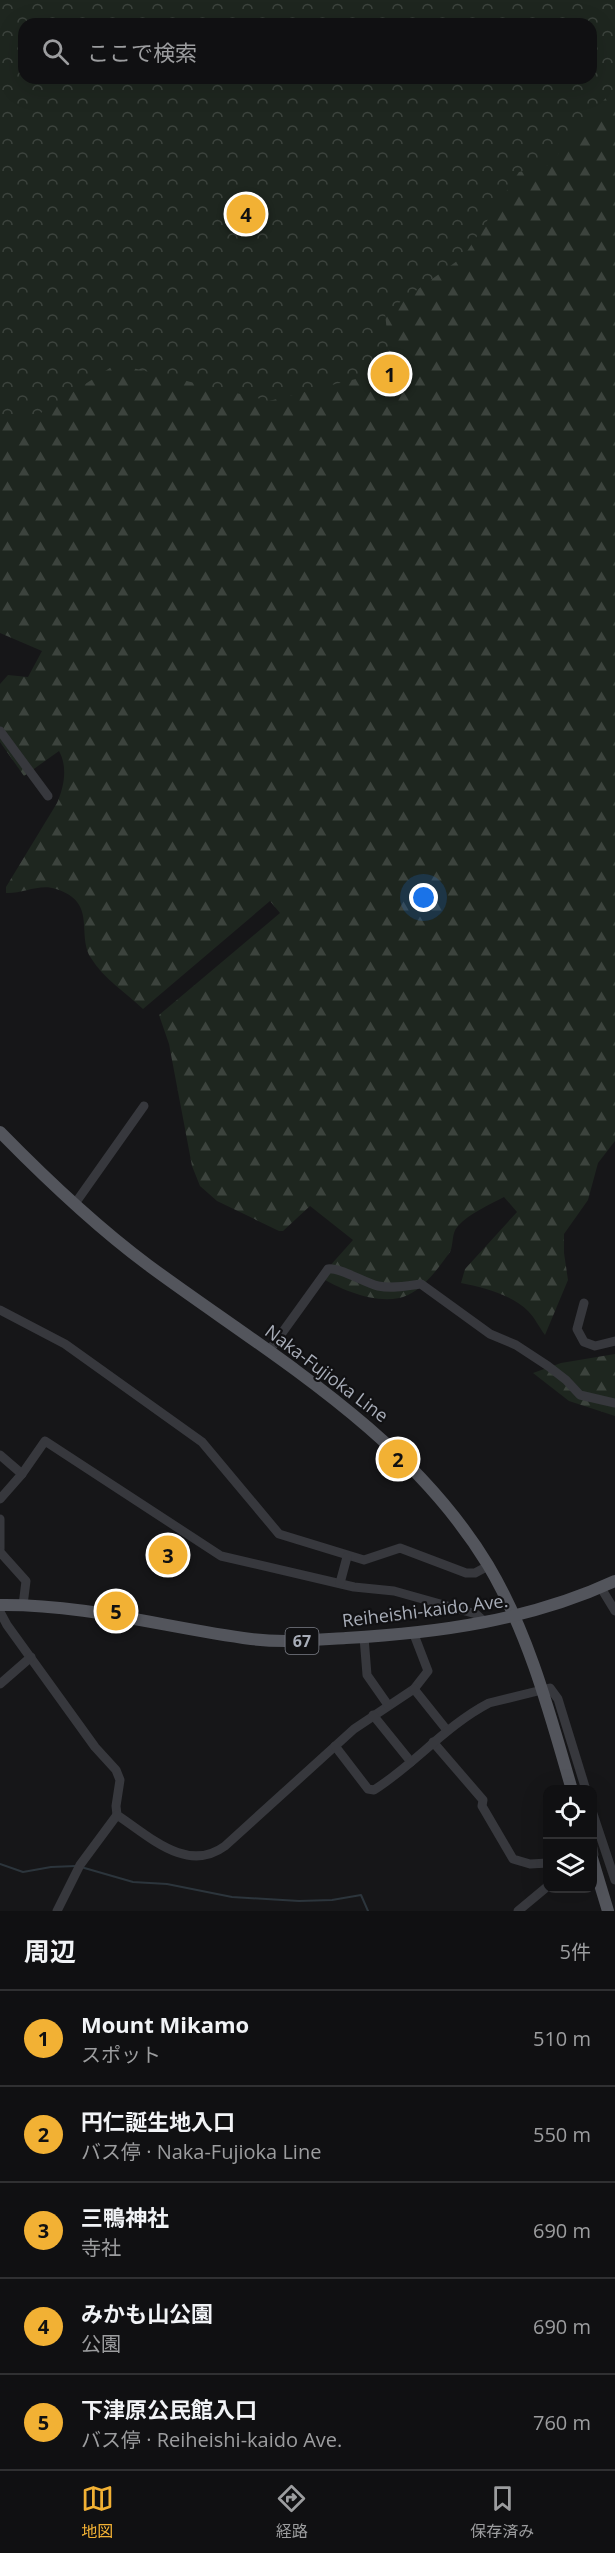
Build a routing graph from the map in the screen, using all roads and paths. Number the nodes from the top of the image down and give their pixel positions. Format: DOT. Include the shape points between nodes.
graph roads {
  1 [pos="0,731"];
  2 [pos="48,796"];
  3 [pos="144,1106"];
  4 [pos="0,1132"];
  5 [pos="74,1205"];
  6 [pos="584,1304"];
  7 [pos="0,1310"];
  8 [pos="615,1341"];
  9 [pos="269,1351"];
  10 [pos="615,1403"];
  11 [pos="0,1455"];
  12 [pos="22,1474"];
  13 [pos="0,1498"];
  14 [pos="0,1520"];
  15 [pos="0,1551"];
  16 [pos="347,1557"];
  17 [pos="488,1566"];
  18 [pos="615,1581"];
  19 [pos="340,1583"];
  20 [pos="601,1588"];
  21 [pos="0,1605"];
  22 [pos="23,1605"];
  23 [pos="615,1611"];
  24 [pos="0,1612"];
  25 [pos="514,1618"];
  26 [pos="485,1622"];
  27 [pos="413,1632"];
  28 [pos="364,1637"];
  29 [pos="31,1657"];
  30 [pos="0,1684"];
  31 [pos="414,1689"];
  32 [pos="542,1690"];
  33 [pos="388,1706"];
  34 [pos="373,1715"];
  35 [pos="446,1729"];
  36 [pos="433,1742"];
  37 [pos="335,1746"];
  38 [pos="411,1762"];
  39 [pos="571,1785"];
  40 [pos="584,1785"];
  41 [pos="117,1815"];
  42 [pos="598,1852"];
  43 [pos="543,1863"];
  44 [pos="615,1880"];
  45 [pos="543,1890"];
  46 [pos="57,1911"];
  47 [pos="518,1911"];
  48 [pos="608,1911"];
  1 -- 2 [label="street"];
  3 -- 5 [label="street"];
  4 -- 5 [label="main road, Naka-Fujioka Line"];
  5 -- 9 [label="main road, Naka-Fujioka Line" via="129,1250"];
  6 -- 8 [label="street" via="577,1329 584,1342 595,1346"];
  7 -- 16 [label="street" via="65,1344 202,1442 279,1534"];
  9 -- 10 [label="street" via="328,1269 335,1268 387,1288 421,1284 490,1334 548,1366 580,1395"];
  9 -- 17 [label="main road, Naka-Fujioka Line" via="357,1417 400,1455 448,1507"];
  11 -- 12 [label="street"];
  12 -- 13 [label="street"];
  12 -- 19 [label="street" via="45,1441 221,1556"];
  14 -- 15 [label="street"];
  15 -- 22 [label="street" via="26,1581"];
  16 -- 17 [label="street" via="370,1560 400,1548 466,1573"];
  16 -- 19 [label="street"];
  17 -- 25 [label="main road, Naka-Fujioka Line"];
  18 -- 20 [label="main road, 67"];
  19 -- 26 [label="street" via="394,1591 476,1614"];
  20 -- 23 [label="street"];
  20 -- 25 [label="main road, Reiheishi-kaido Ave. / 67"];
  21 -- 22 [label="main road, Reiheishi-kaido Ave. / 67"];
  22 -- 28 [label="main road, Reiheishi-kaido Ave. / 67" via="63,1606 268,1640"];
  24 -- 29 [label="street"];
  25 -- 26 [label="main road, Reiheishi-kaido Ave. / 67"];
  25 -- 32 [label="main road, Naka-Fujioka Line"];
  26 -- 27 [label="main road, Reiheishi-kaido Ave. / 67"];
  27 -- 28 [label="main road, Reiheishi-kaido Ave. / 67"];
  27 -- 31 [label="street" via="428,1671"];
  28 -- 33 [label="street" via="367,1675"];
  29 -- 30 [label="street"];
  29 -- 41 [label="street" via="118,1774"];
  31 -- 33 [label="street"];
  31 -- 35 [label="street"];
  32 -- 35 [label="street" via="489,1703"];
  32 -- 39 [label="main road, Naka-Fujioka Line"];
  32 -- 40 [label="street" via="550,1688 556,1692"];
  33 -- 34 [label="street"];
  34 -- 37 [label="street"];
  34 -- 38 [label="street"];
  35 -- 36 [label="street"];
  36 -- 38 [label="street"];
  36 -- 43 [label="street" via="483,1800 482,1806 513,1859"];
  37 -- 38 [label="street" via="370,1790"];
  37 -- 41 [label="street" via="225,1846 205,1857 165,1848"];
  41 -- 46 [label="street" via="80,1865"];
  42 -- 44 [label="street"];
  42 -- 48 [label="main road"];
  45 -- 47 [label="street"];
}
